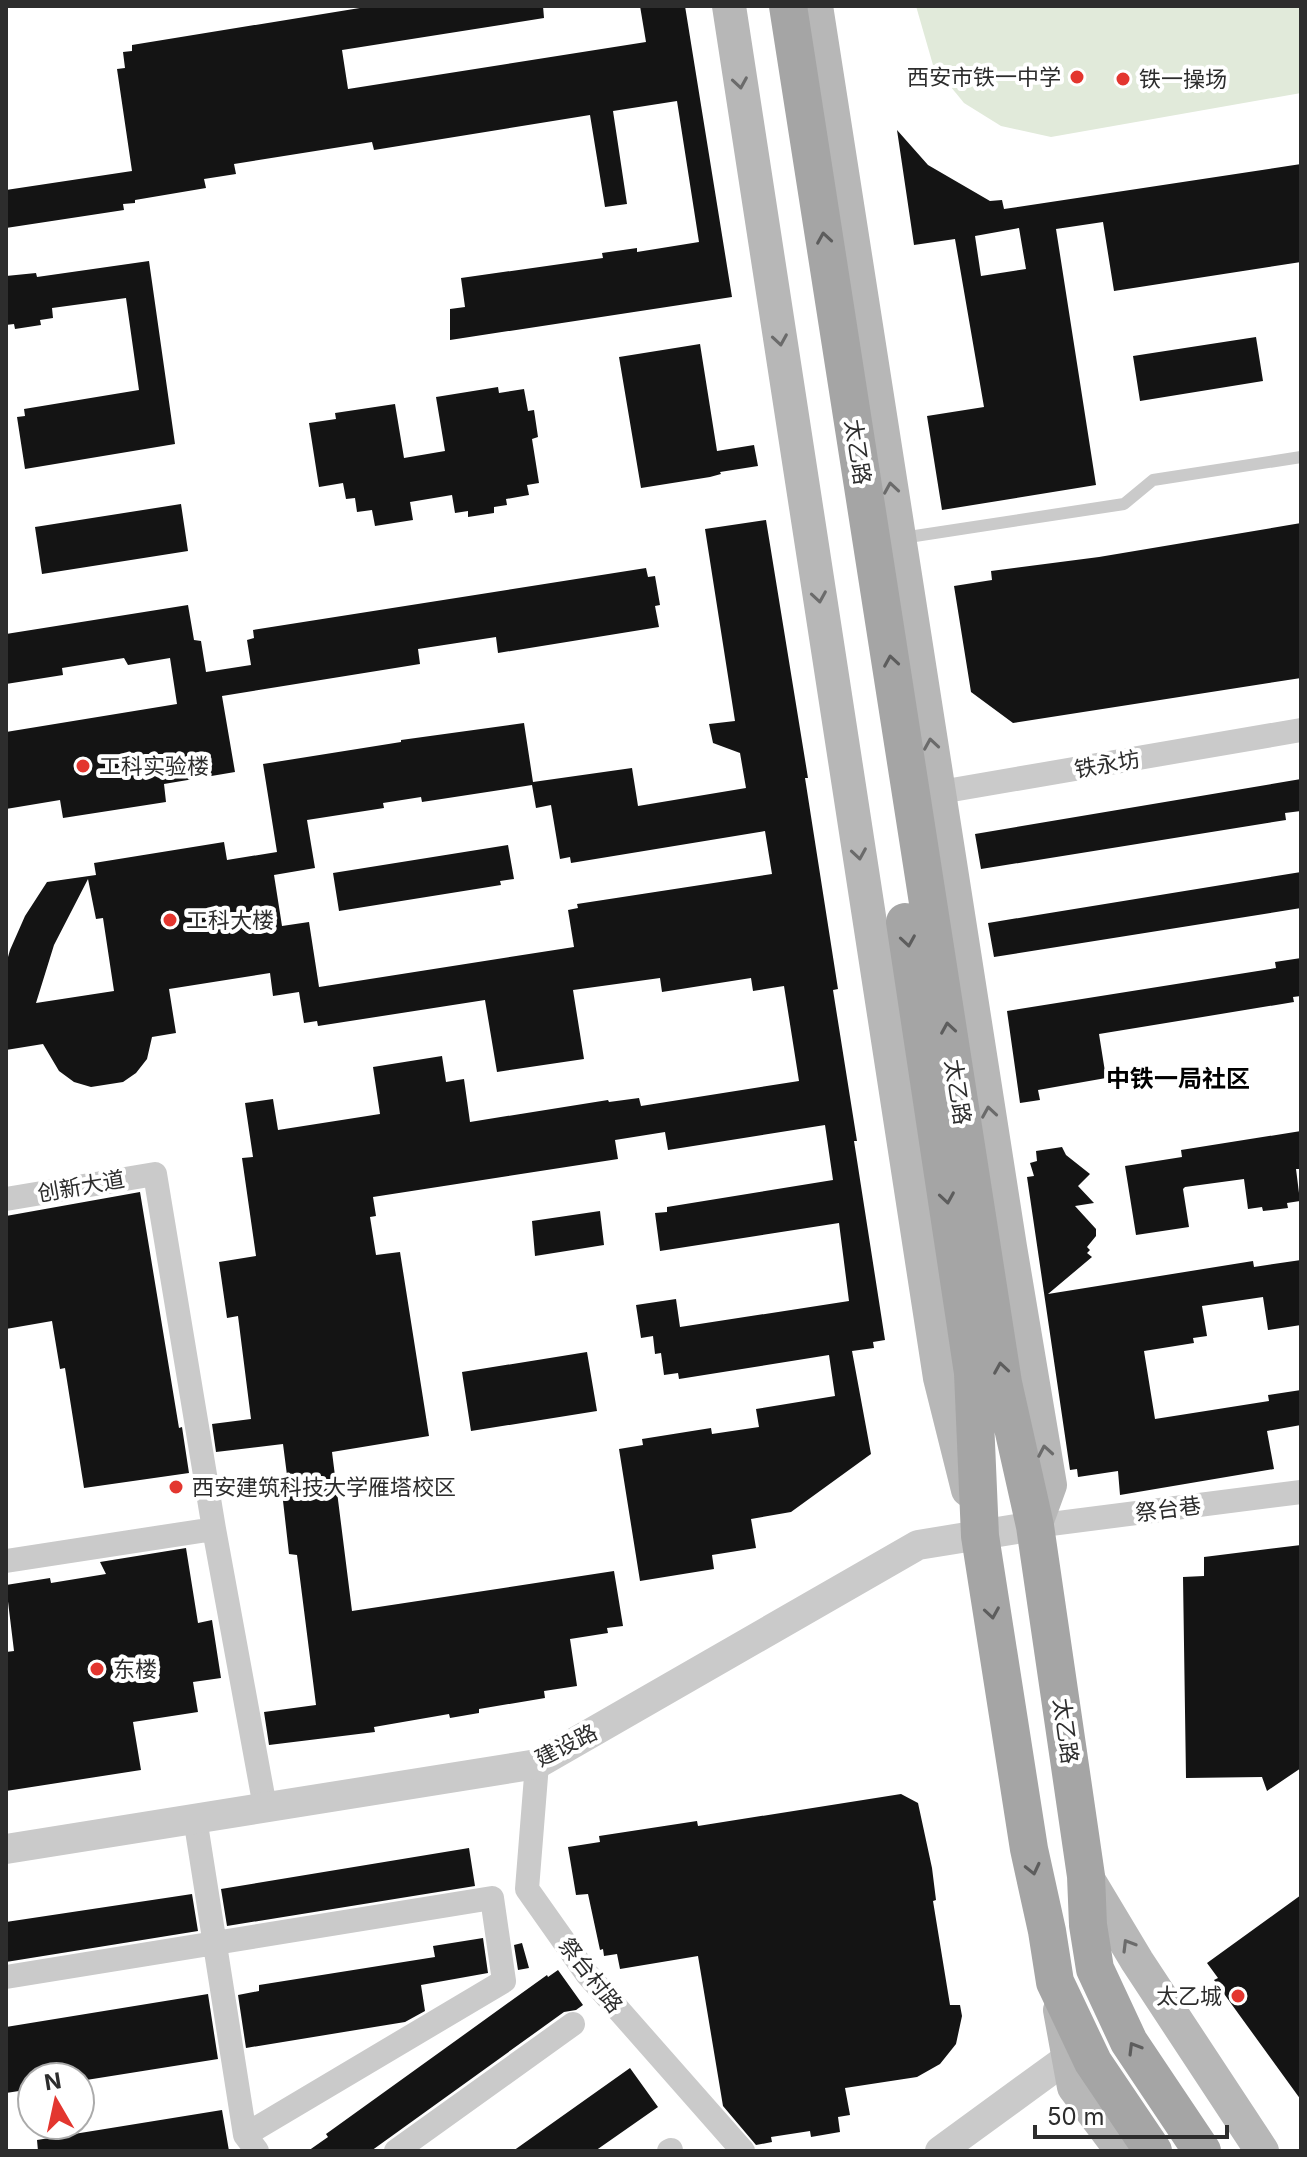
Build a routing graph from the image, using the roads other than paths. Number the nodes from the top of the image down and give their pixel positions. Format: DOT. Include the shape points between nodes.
graph roads {
  1 [pos="729,6"];
  2 [pos="761,6"];
  3 [pos="788,6"];
  4 [pos="816,6"];
  5 [pos="1301,457"];
  6 [pos="899,539"];
  7 [pos="1301,730"];
  8 [pos="926,795"];
  9 [pos="6,1199"];
  10 [pos="1301,1492"];
  11 [pos="1035,1526"];
  12 [pos="214,1529"];
  13 [pos="980,1536"];
  14 [pos="6,1561"];
  15 [pos="537,1764"];
  16 [pos="265,1807"];
  17 [pos="195,1818"];
  18 [pos="6,1849"];
  19 [pos="1086,1876"];
  20 [pos="215,1942"];
  21 [pos="6,1977"];
  22 [pos="1055,1982"];
  23 [pos="573,2024"];
  24 [pos="1069,2057"];
  25 [pos="251,2143"];
  26 [pos="1139,2146"];
  27 [pos="396,2151"];
  28 [pos="743,2151"];
  29 [pos="940,2151"];
  30 [pos="1202,2151"];
  31 [pos="1262,2151"];
  1 -- 13 [label="main road, one-way" via="940,1378"];
  2 -- 13 [label="main road, 太乙路, one-way" via="973,1373"];
  8 -- 3 [label="main road, 太乙路, one-way"];
  6 -- 4 [label="main road, one-way"];
  5 -- 6 [label="lane" via="1153,480 1124,504"];
  8 -- 6 [label="main road, one-way"];
  7 -- 8 [label="street, 铁永坊"];
  11 -- 8 [label="main road, 太乙路, one-way" via="1003,1383"];
  9 -- 12 [label="street, 创新大道" via="155,1174"];
  10 -- 11 [label="street, 祭台巷"];
  11 -- 13 [label="street, 建设路"];
  11 -- 19 [label="main road, 太乙路"];
  12 -- 14 [label="street"];
  12 -- 16 [label="street"];
  13 -- 15 [label="street, 建设路" via="918,1545"];
  13 -- 22 [label="main road, 太乙路, one-way"];
  15 -- 16 [label="street, 建设路"];
  15 -- 28 [label="street, 祭台村路" via="527,1889 587,1974"];
  16 -- 17 [label="street, 建设路"];
  17 -- 18 [label="street, 建设路"];
  17 -- 20 [label="street"];
  30 -- 19 [label="main road, 太乙路, one-way" via="1129,2042 1095,1969"];
  31 -- 19 [label="main road, one-way"];
  20 -- 21 [label="street"];
  20 -- 25 [label="street"];
  20 -- 25 [label="street" via="492,1898 504,1981"];
  22 -- 24 [label="main road"];
  22 -- 26 [label="main road, 太乙路"];
  23 -- 27 [label="street"];
  24 -- 26 [label="main road" via="1074,2087"];
  24 -- 29 [label="street"];
}
